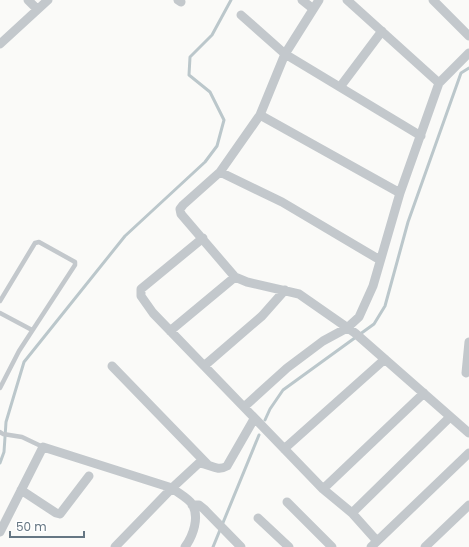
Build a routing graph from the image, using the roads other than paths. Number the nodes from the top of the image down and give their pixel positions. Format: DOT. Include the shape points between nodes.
graph roads {
  1 [pos="28,0"];
  2 [pos="48,0"];
  3 [pos="302,0"];
  4 [pos="319,0"];
  5 [pos="347,0"];
  6 [pos="433,0"];
  7 [pos="312,8"];
  8 [pos="37,9"];
  9 [pos="241,15"];
  10 [pos="382,31"];
  11 [pos="469,36"];
  12 [pos="0,44"];
  13 [pos="469,53"];
  14 [pos="285,54"];
  15 [pos="439,84"];
  16 [pos="340,87"];
  17 [pos="260,115"];
  18 [pos="421,136"];
  19 [pos="220,172"];
  20 [pos="400,193"];
  21 [pos="203,238"];
  22 [pos="380,260"];
  23 [pos="235,277"];
  24 [pos="285,290"];
  25 [pos="0,301"];
  26 [pos="0,313"];
  27 [pos="32,330"];
  28 [pos="351,330"];
  29 [pos="170,331"];
  30 [pos="469,342"];
  31 [pos="385,359"];
  32 [pos="112,366"];
  33 [pos="204,366"];
  34 [pos="466,373"];
  35 [pos="0,388"];
  36 [pos="424,393"];
  37 [pos="244,407"];
  38 [pos="450,417"];
  39 [pos="254,419"];
  40 [pos="2,433"];
  41 [pos="469,433"];
  42 [pos="43,447"];
  43 [pos="284,449"];
  44 [pos="469,453"];
  45 [pos="208,465"];
  46 [pos="89,476"];
  47 [pos="172,488"];
  48 [pos="323,489"];
  49 [pos="22,490"];
  50 [pos="287,502"];
  51 [pos="192,505"];
  52 [pos="469,505"];
  53 [pos="352,512"];
  54 [pos="258,518"];
  55 [pos="0,532"];
  56 [pos="374,544"];
  57 [pos="115,547"];
  58 [pos="185,547"];
  59 [pos="240,547"];
  60 [pos="289,547"];
  61 [pos="332,547"];
  62 [pos="425,547"];
  1 -- 8 [label="street"];
  2 -- 8 [label="street"];
  3 -- 7 [label="street"];
  4 -- 7 [label="street"];
  5 -- 10 [label="street"];
  6 -- 11 [label="street"];
  7 -- 14 [label="street"];
  8 -- 12 [label="street"];
  9 -- 14 [label="street"];
  10 -- 15 [label="street"];
  10 -- 16 [label="street"];
  13 -- 15 [label="street"];
  14 -- 16 [label="street"];
  14 -- 17 [label="street"];
  15 -- 18 [label="street"];
  16 -- 18 [label="street"];
  17 -- 19 [label="street"];
  17 -- 20 [label="street"];
  18 -- 20 [label="street"];
  19 -- 21 [label="street" via="180,209 181,214"];
  19 -- 22 [label="street" via="282,202"];
  20 -- 22 [label="street"];
  21 -- 23 [label="street"];
  21 -- 29 [label="street" via="141,289 141,296"];
  22 -- 28 [label="street" via="364,308"];
  23 -- 24 [label="street"];
  23 -- 29 [label="street"];
  24 -- 28 [label="street" via="299,294"];
  24 -- 33 [label="street" via="262,316"];
  25 -- 27 [label="lane" via="35,243 39,242 74,260 75,265"];
  26 -- 27 [label="lane"];
  27 -- 35 [label="lane" via="18,350"];
  28 -- 31 [label="street"];
  28 -- 37 [label="street" via="323,341 287,368"];
  29 -- 33 [label="street"];
  30 -- 34 [label="street"];
  31 -- 36 [label="street"];
  31 -- 43 [label="street"];
  32 -- 45 [label="street"];
  33 -- 37 [label="street"];
  36 -- 38 [label="street"];
  36 -- 48 [label="street"];
  37 -- 39 [label="street"];
  38 -- 41 [label="street"];
  38 -- 53 [label="street"];
  39 -- 43 [label="street"];
  39 -- 45 [label="street" via="227,466 220,469"];
  40 -- 42 [label="lane" via="22,437"];
  42 -- 47 [label="street"];
  42 -- 49 [label="street"];
  43 -- 48 [label="street"];
  44 -- 56 [label="street"];
  45 -- 47 [label="street" via="199,462"];
  46 -- 49 [label="street" via="60,514"];
  47 -- 51 [label="street"];
  47 -- 57 [label="street"];
  48 -- 53 [label="street"];
  49 -- 55 [label="street"];
  50 -- 61 [label="street"];
  51 -- 58 [label="street" via="194,531"];
  51 -- 59 [label="street" via="199,505 204,509"];
  52 -- 62 [label="street"];
  53 -- 56 [label="street"];
  54 -- 60 [label="street"];
}
